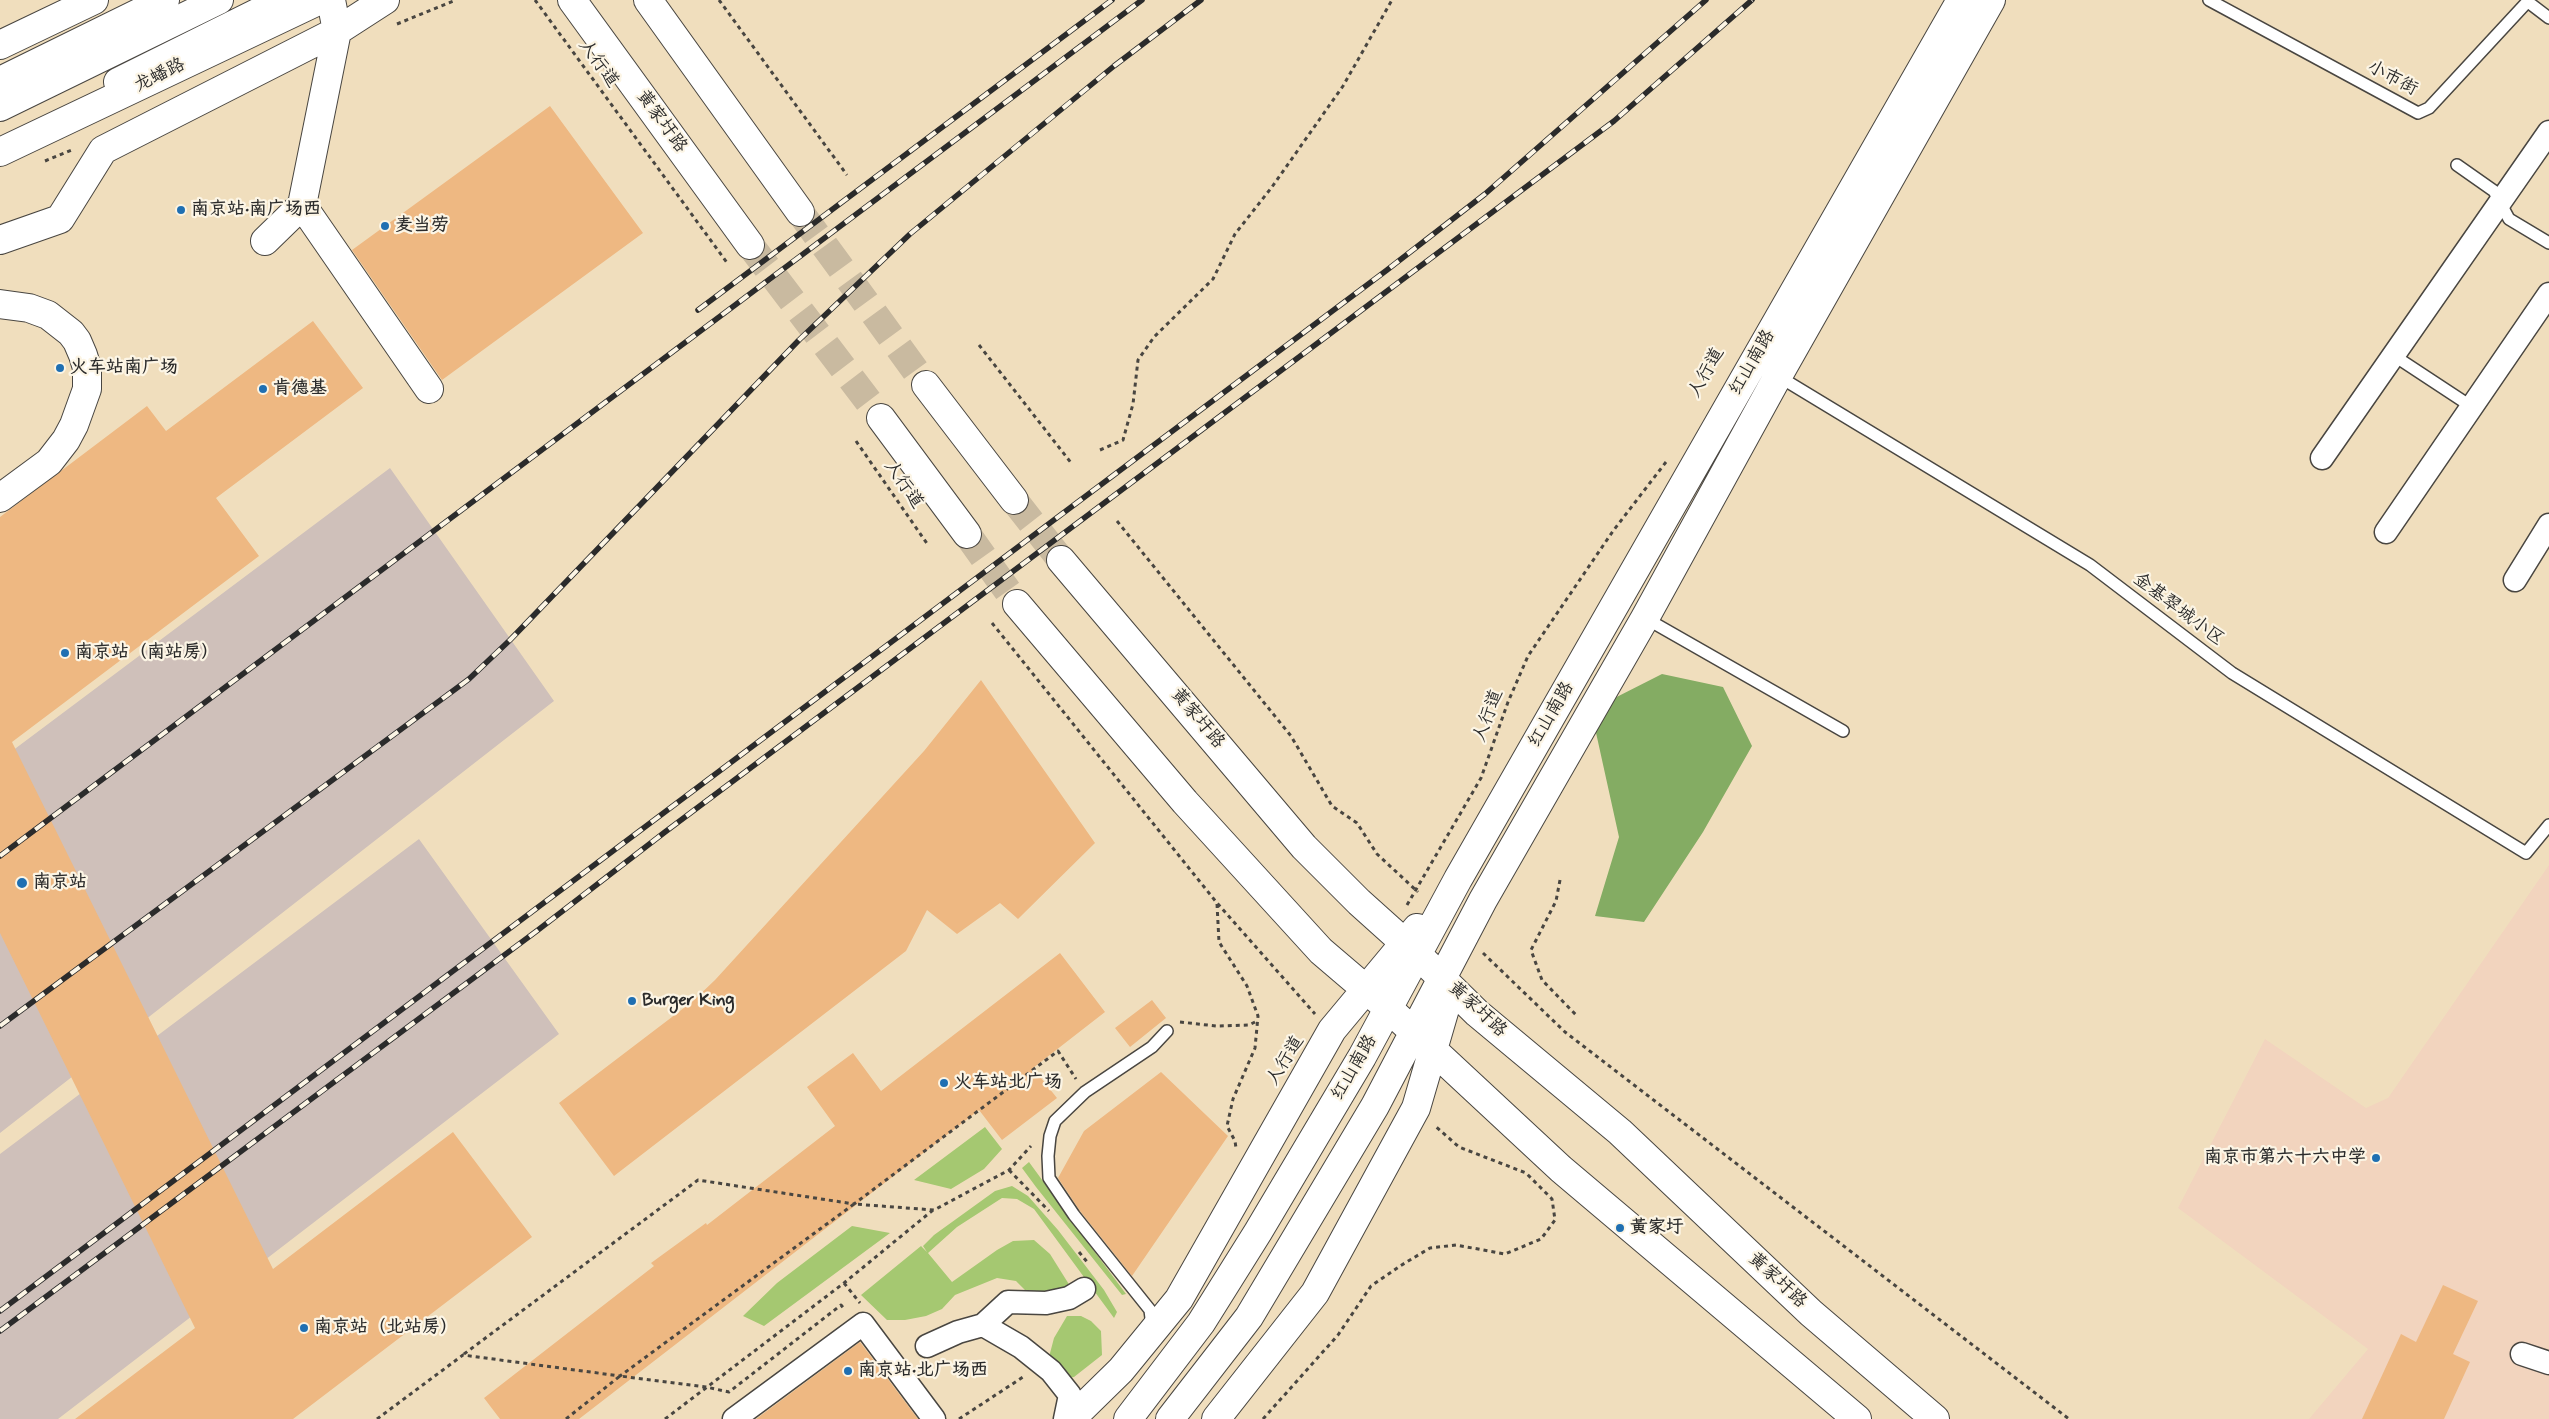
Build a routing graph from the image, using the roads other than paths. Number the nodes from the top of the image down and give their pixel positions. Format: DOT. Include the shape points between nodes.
graph roads {
  1 [pos="94,0"];
  2 [pos="165,0"];
  3 [pos="219,0"];
  4 [pos="283,0"];
  5 [pos="320,0"];
  6 [pos="331,0"];
  7 [pos="385,0"];
  8 [pos="572,0"];
  9 [pos="648,0"];
  10 [pos="1961,0"];
  11 [pos="1991,0"];
  12 [pos="2210,0"];
  13 [pos="2528,1"];
  14 [pos="2549,18"];
  15 [pos="337,31"];
  16 [pos="0,45"];
  17 [pos="0,82"];
  18 [pos="0,107"];
  19 [pos="2549,132"];
  20 [pos="0,140"];
  21 [pos="0,152"];
  22 [pos="2457,165"];
  23 [pos="302,205"];
  24 [pos="800,212"];
  25 [pos="0,240"];
  26 [pos="265,241"];
  27 [pos="2549,243"];
  28 [pos="750,245"];
  29 [pos="2549,294"];
  30 [pos="0,304"];
  31 [pos="2393,356"];
  32 [pos="1778,376"];
  33 [pos="926,385"];
  34 [pos="429,389"];
  35 [pos="2472,406"];
  36 [pos="881,418"];
  37 [pos="2322,458"];
  38 [pos="0,498"];
  39 [pos="1014,500"];
  40 [pos="2549,525"];
  41 [pos="2386,532"];
  42 [pos="967,534"];
  43 [pos="1061,560"];
  44 [pos="2515,580"];
  45 [pos="1017,604"];
  46 [pos="1645,618"];
  47 [pos="1843,731"];
  48 [pos="2549,825"];
  49 [pos="1458,879"];
  50 [pos="1404,942"];
  51 [pos="1447,983"];
  52 [pos="1366,990"];
  53 [pos="1388,1009"];
  54 [pos="1167,1031"];
  55 [pos="1423,1041"];
  56 [pos="1084,1289"];
  57 [pos="983,1325"];
  58 [pos="1152,1330"];
  59 [pos="927,1346"];
  60 [pos="2522,1354"];
  61 [pos="2549,1364"];
  62 [pos="734,1419"];
  63 [pos="934,1419"];
  64 [pos="1065,1419"];
  65 [pos="1071,1419"];
  66 [pos="1128,1419"];
  67 [pos="1170,1419"];
  68 [pos="1216,1419"];
  69 [pos="1857,1419"];
  70 [pos="1934,1419"];
  1 -- 16 [label="main road"];
  2 -- 17 [label="main road"];
  3 -- 18 [label="main road"];
  4 -- 20 [label="main road, 龙蟠路"];
  5 -- 21 [label="main road, 龙蟠路"];
  6 -- 15 [label="main road"];
  7 -- 15 [label="main road"];
  8 -- 28 [label="main road, 黄家圩路"];
  9 -- 24 [label="main road"];
  10 -- 49 [label="main road, 红山南路"];
  11 -- 32 [label="main road, 红山南路"];
  12 -- 13 [label="lane, 小市街" via="2418,113 2429,108"];
  13 -- 14 [label="lane"];
  15 -- 23 [label="main road"];
  15 -- 25 [label="main road" via="103,150 60,219"];
  19 -- 31 [label="street"];
  22 -- 27 [label="lane" via="2494,191 2509,219"];
  23 -- 26 [label="main road"];
  23 -- 34 [label="main road"];
  29 -- 35 [label="street"];
  30 -- 38 [label="main road" via="29,308 48,315 77,340 87,368 87,389 66,440 49,462"];
  31 -- 35 [label="lane"];
  31 -- 37 [label="street"];
  32 -- 46 [label="main road, 红山南路"];
  32 -- 48 [label="lane, 金基翠城小区" via="2090,565 2232,673 2526,853"];
  33 -- 39 [label="main road"];
  35 -- 41 [label="street"];
  36 -- 42 [label="main road"];
  40 -- 44 [label="street"];
  43 -- 50 [label="main road, 黄家圩路" via="1304,847"];
  45 -- 52 [label="main road" via="1185,802 1321,951"];
  46 -- 47 [label="lane"];
  46 -- 51 [label="main road, 红山南路" via="1463,939"];
  49 -- 50 [label="main road, 红山南路"];
  49 -- 50 [label="main road" via="1425,899"];
  50 -- 51 [label="main road, 黄家圩路"];
  50 -- 52 [label="main road"];
  50 -- 53 [label="main road, 红山南路"];
  51 -- 55 [label="main road, 红山南路"];
  51 -- 70 [label="main road, 黄家圩路" via="1492,1026 1620,1132 1811,1313"];
  52 -- 53 [label="main road"];
  52 -- 58 [label="main road" via="1332,1030 1179,1299"];
  53 -- 55 [label="main road"];
  53 -- 66 [label="main road, 红山南路" via="1201,1323"];
  54 -- 58 [label="lane" via="1152,1047 1085,1092 1055,1121 1050,1136 1048,1178 1150,1310"];
  55 -- 67 [label="main road, 红山南路" via="1374,1106 1249,1317"];
  55 -- 68 [label="main road" via="1416,1108 1315,1293"];
  55 -- 69 [label="main road" via="1561,1169"];
  56 -- 57 [label="street" via="1069,1298 1046,1303 1008,1302"];
  57 -- 59 [label="street"];
  57 -- 64 [label="street" via="1021,1347 1051,1371 1070,1395"];
  58 -- 65 [label="main road" via="1121,1370"];
  60 -- 61 [label="street"];
  62 -- 63 [label="street" via="863,1324"];
}
